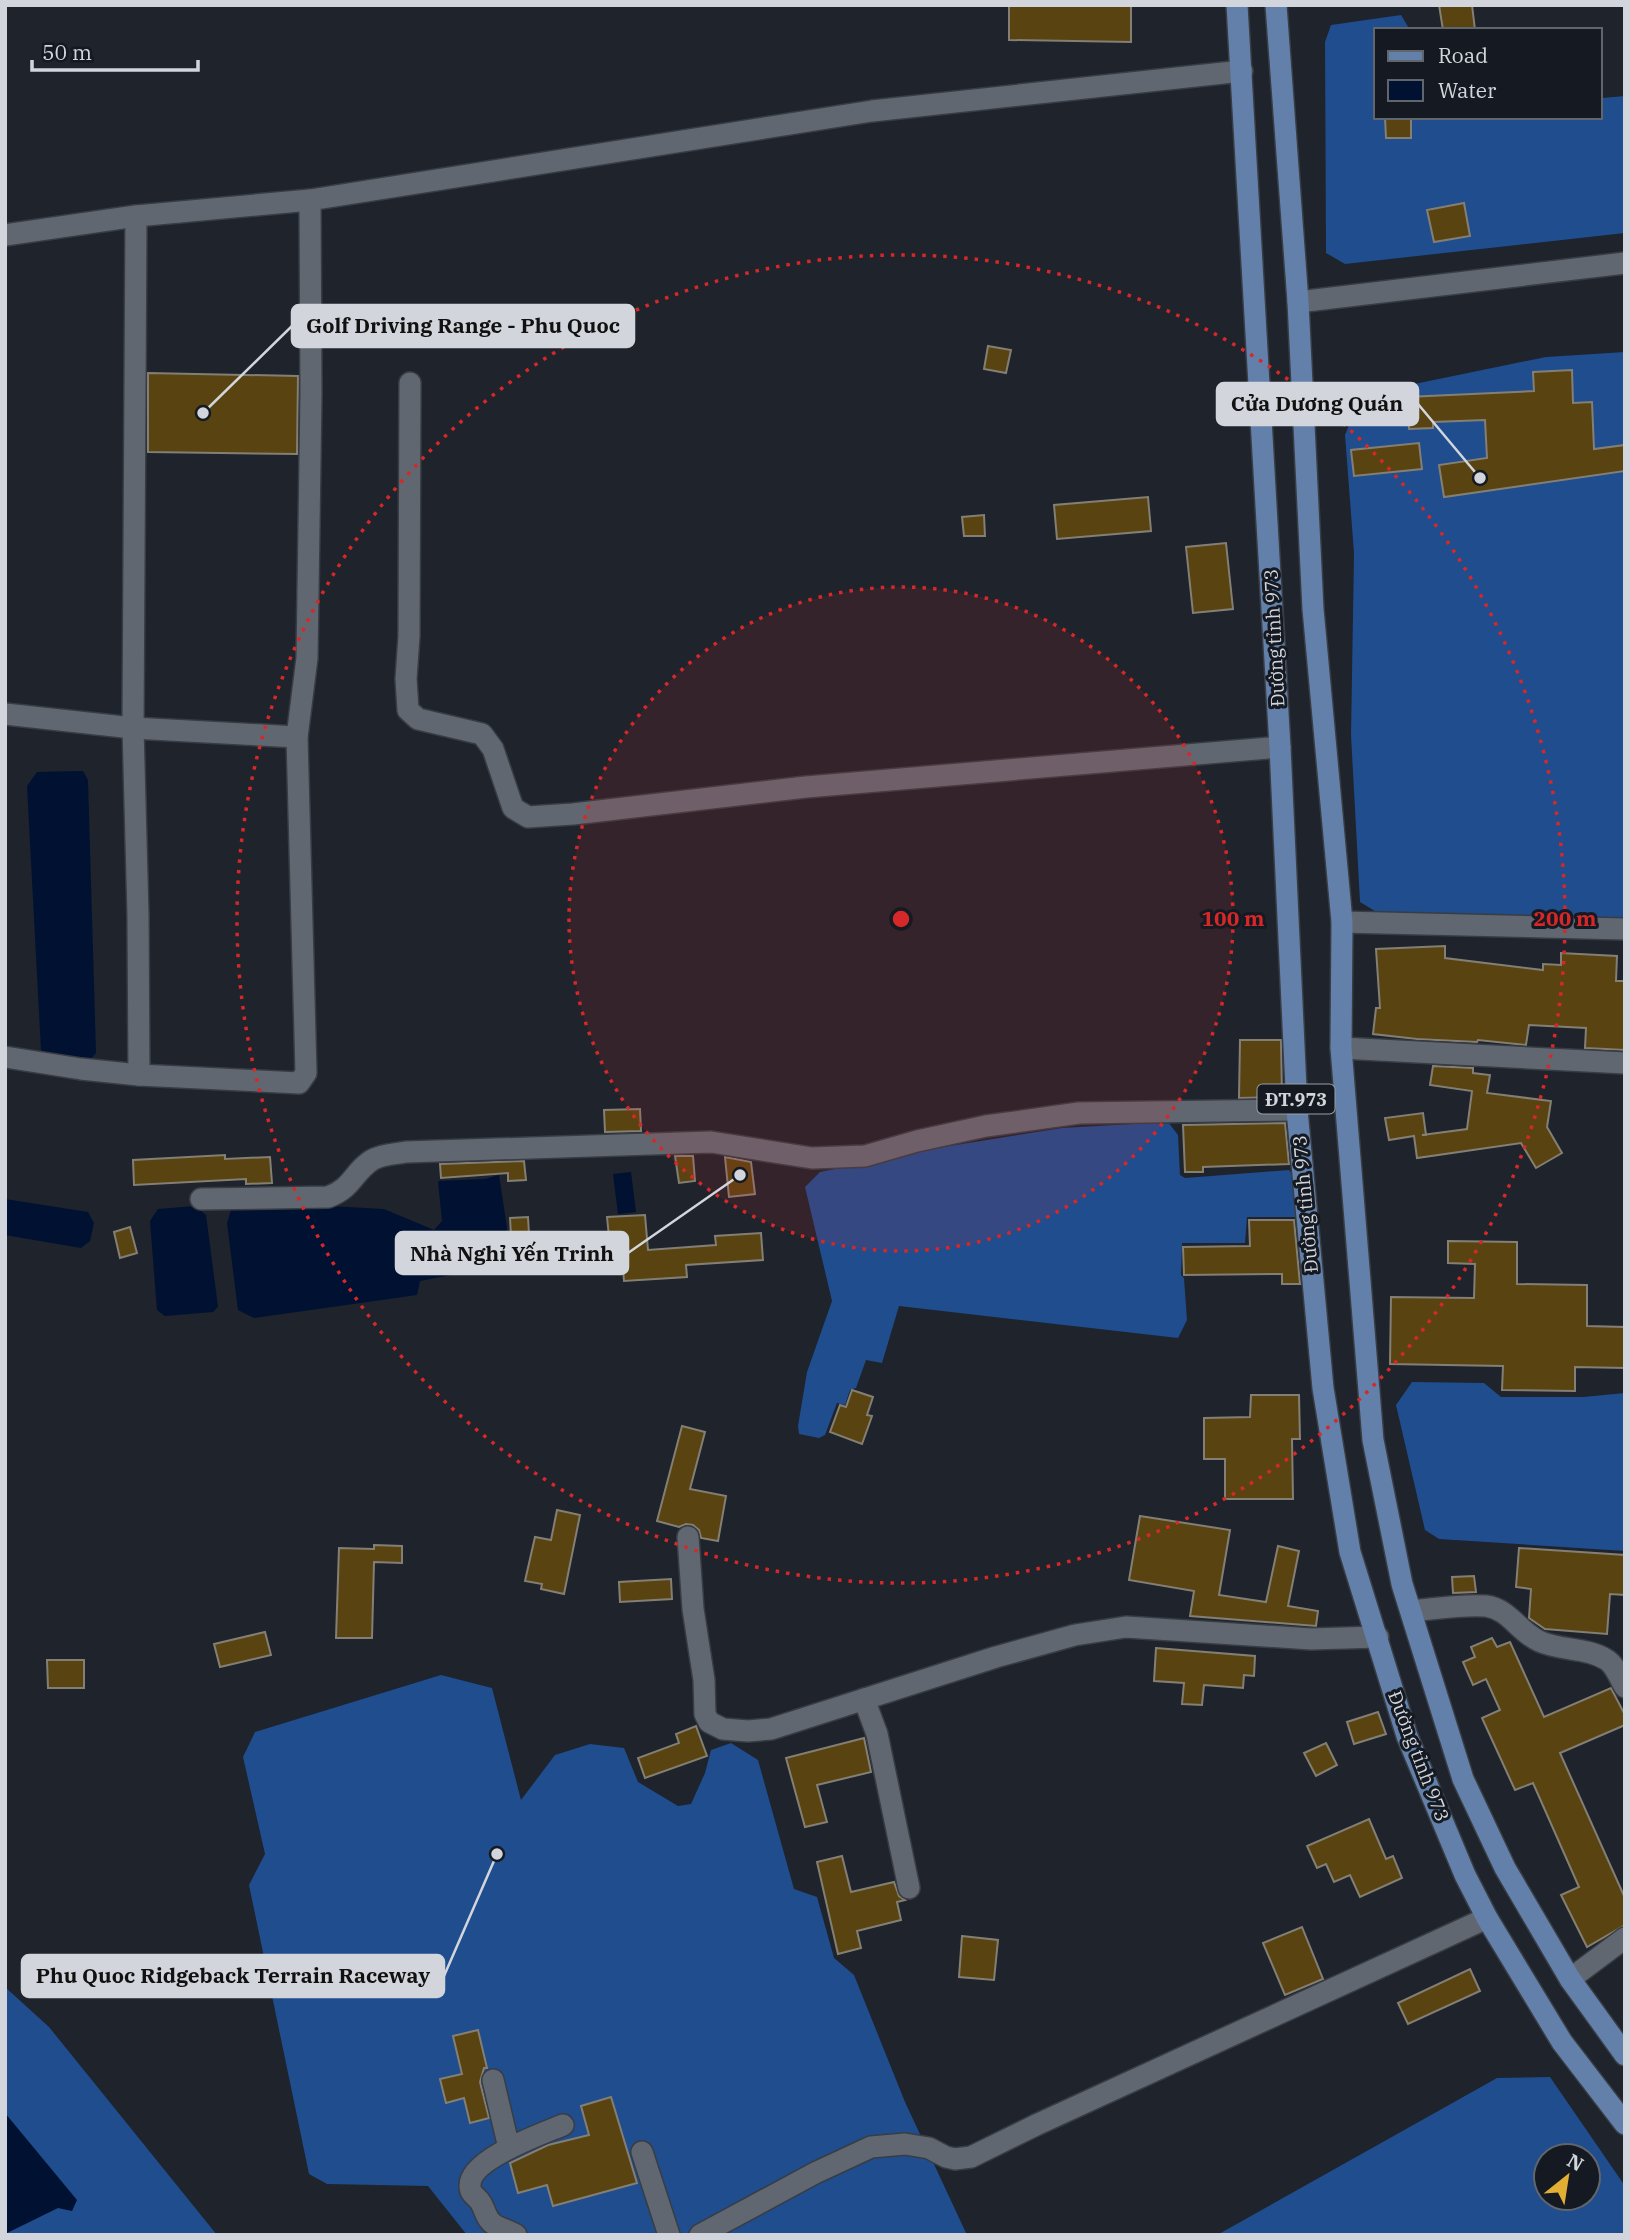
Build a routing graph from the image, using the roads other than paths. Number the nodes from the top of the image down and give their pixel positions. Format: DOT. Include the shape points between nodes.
graph roads {
  1 [pos="1237,5"];
  2 [pos="1276,5"];
  3 [pos="1242,71"];
  4 [pos="310,200"];
  5 [pos="136,216"];
  6 [pos="5,235"];
  7 [pos="1625,263"];
  8 [pos="1298,302"];
  9 [pos="410,383"];
  10 [pos="5,714"];
  11 [pos="133,728"];
  12 [pos="297,737"];
  13 [pos="1280,747"];
  14 [pos="1342,922"];
  15 [pos="1625,929"];
  16 [pos="1341,1048"];
  17 [pos="5,1057"];
  18 [pos="1625,1063"];
  19 [pos="139,1075"];
  20 [pos="1297,1110"];
  21 [pos="201,1199"];
  22 [pos="688,1537"];
  23 [pos="1410,1611"];
  24 [pos="1378,1637"];
  25 [pos="1625,1687"];
  26 [pos="864,1699"];
  27 [pos="909,1888"];
  28 [pos="1487,1918"];
  29 [pos="1625,1938"];
  30 [pos="1570,1979"];
  31 [pos="1625,2055"];
  32 [pos="493,2080"];
  33 [pos="1625,2124"];
  34 [pos="563,2125"];
  35 [pos="509,2148"];
  36 [pos="642,2152"];
  37 [pos="516,2235"];
  38 [pos="670,2235"];
  39 [pos="700,2235"];
  1 -- 3 [label="main road, Đường tỉnh 973 / ĐT.973"];
  2 -- 8 [label="main road, Đường tỉnh 973 / ĐT.973"];
  3 -- 4 [label="street" via="872,111"];
  3 -- 13 [label="main road, Đường tỉnh 973 / ĐT.973"];
  4 -- 5 [label="street"];
  4 -- 12 [label="street" via="307,658"];
  5 -- 6 [label="street"];
  5 -- 11 [label="street"];
  7 -- 8 [label="street"];
  8 -- 14 [label="main road, Đường tỉnh 973 / ĐT.973" via="1313,609"];
  9 -- 13 [label="street" via="408,710 418,719 482,734 493,749 513,808 528,817 806,787"];
  10 -- 11 [label="street"];
  11 -- 12 [label="street"];
  11 -- 19 [label="street"];
  12 -- 19 [label="street" via="306,1073 299,1083"];
  13 -- 20 [label="main road, Đường tỉnh 973 / ĐT.973"];
  14 -- 15 [label="street"];
  14 -- 16 [label="main road, Đường tỉnh 973 / ĐT.973"];
  16 -- 18 [label="street"];
  16 -- 23 [label="main road, Đường tỉnh 973 / ĐT.973" via="1373,1440"];
  17 -- 19 [label="street"];
  20 -- 21 [label="street" via="1079,1113 986,1126 865,1156 812,1158 711,1142 406,1152 371,1161 340,1193 328,1197"];
  20 -- 24 [label="main road, Đường tỉnh 973 / ĐT.973" via="1322,1388 1350,1552"];
  22 -- 26 [label="street" via="709,1722 723,1729 771,1729"];
  23 -- 25 [label="street" via="1487,1606 1501,1611 1541,1642 1606,1660"];
  23 -- 30 [label="main road, Đường tỉnh 973 / ĐT.973" via="1463,1779 1505,1868"];
  24 -- 26 [label="street" via="1311,1639 1126,1627 1075,1635"];
  24 -- 28 [label="main road, Đường tỉnh 973 / ĐT.973" via="1407,1736"];
  26 -- 27 [label="street" via="877,1734"];
  28 -- 33 [label="main road, Đường tỉnh 973 / ĐT.973" via="1562,2042"];
  28 -- 39 [label="street" via="971,2157 946,2157 905,2144 872,2147"];
  29 -- 30 [label="street"];
  30 -- 31 [label="main road, Đường tỉnh 973 / ĐT.973"];
  32 -- 35 [label="street"];
  34 -- 35 [label="street"];
  35 -- 37 [label="street" via="473,2174 469,2187 488,2219"];
  36 -- 38 [label="street"];
}
